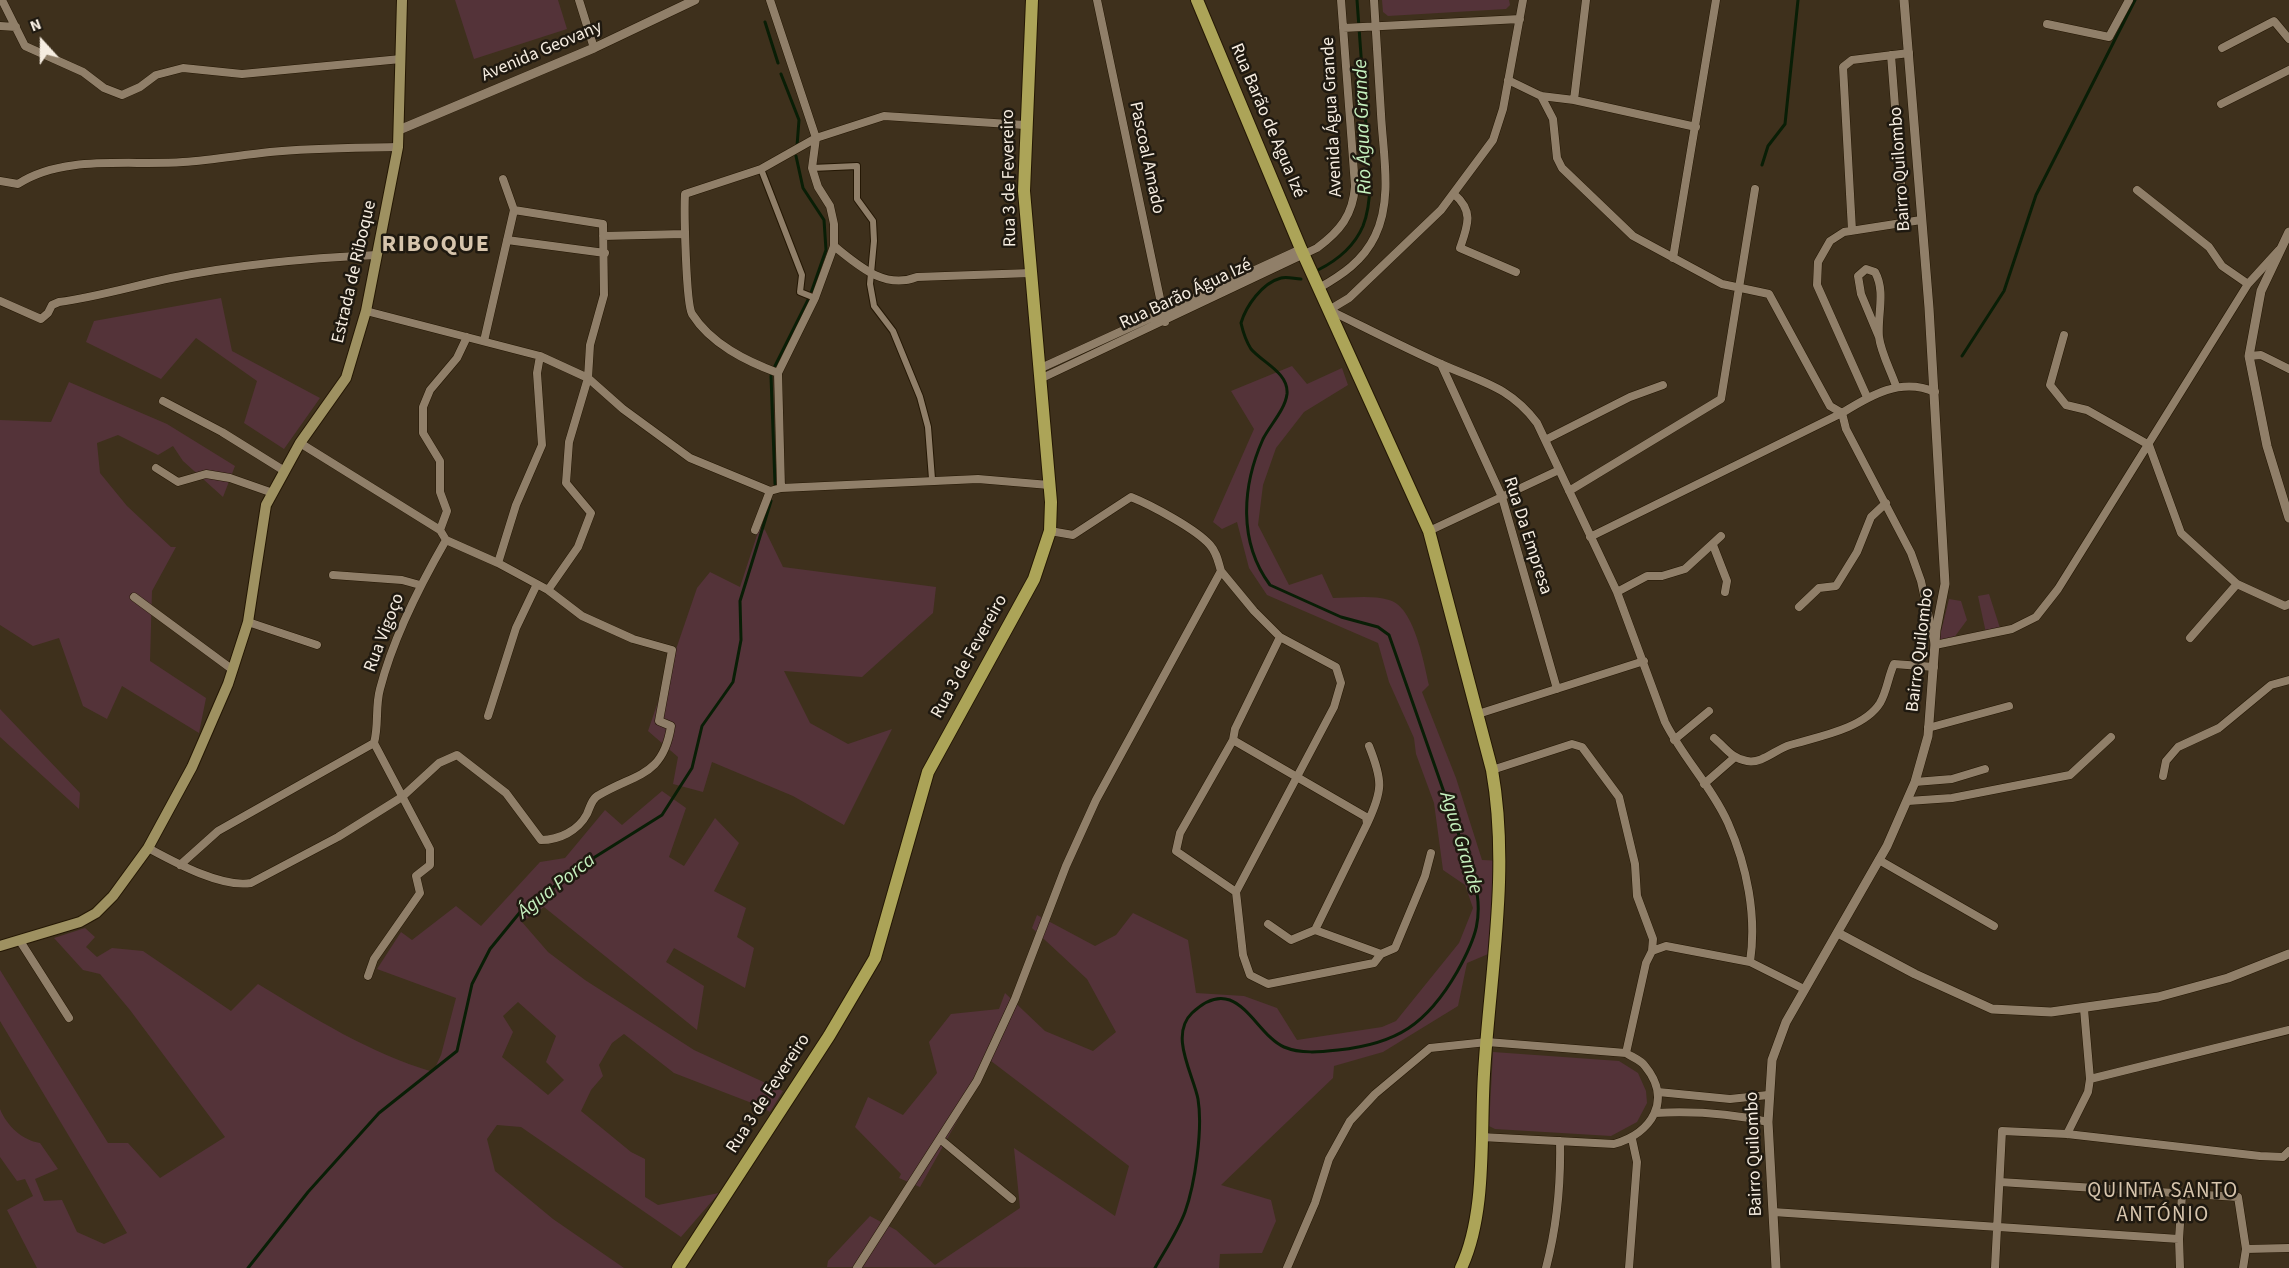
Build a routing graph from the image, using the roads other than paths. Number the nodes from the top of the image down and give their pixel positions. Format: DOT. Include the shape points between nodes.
graph roads {
  1 [pos="2,0"];
  2 [pos="402,0"];
  3 [pos="579,0"];
  4 [pos="695,0"];
  5 [pos="770,0"];
  6 [pos="1032,0"];
  7 [pos="1097,0"];
  8 [pos="1197,0"];
  9 [pos="1341,0"];
  10 [pos="1374,0"];
  11 [pos="1523,0"];
  12 [pos="1586,0"];
  13 [pos="1716,0"];
  14 [pos="1904,0"];
  15 [pos="2129,0"];
  16 [pos="1520,19"];
  17 [pos="2047,24"];
  18 [pos="0,26"];
  19 [pos="1376,26"];
  20 [pos="16,27"];
  21 [pos="1347,27"];
  22 [pos="2289,39"];
  23 [pos="594,48"];
  24 [pos="2222,48"];
  25 [pos="1908,53"];
  26 [pos="1890,55"];
  27 [pos="401,59"];
  28 [pos="2289,70"];
  29 [pos="1508,80"];
  30 [pos="1541,96"];
  31 [pos="1574,99"];
  32 [pos="2221,104"];
  33 [pos="1025,124"];
  34 [pos="1696,127"];
  35 [pos="399,130"];
  36 [pos="816,138"];
  37 [pos="398,147"];
  38 [pos="812,168"];
  39 [pos="761,169"];
  40 [pos="503,179"];
  41 [pos="0,180"];
  42 [pos="1755,189"];
  43 [pos="2137,190"];
  44 [pos="1454,194"];
  45 [pos="514,210"];
  46 [pos="1922,220"];
  47 [pos="1905,223"];
  48 [pos="1340,230"];
  49 [pos="1852,230"];
  50 [pos="2289,232"];
  51 [pos="684,234"];
  52 [pos="603,236"];
  53 [pos="507,240"];
  54 [pos="834,246"];
  55 [pos="2280,249"];
  56 [pos="1302,252"];
  57 [pos="604,253"];
  58 [pos="377,255"];
  59 [pos="1673,258"];
  60 [pos="1516,272"];
  61 [pos="1031,273"];
  62 [pos="872,276"];
  63 [pos="2248,284"];
  64 [pos="1319,288"];
  65 [pos="1740,289"];
  66 [pos="815,298"];
  67 [pos="0,301"];
  68 [pos="1329,310"];
  69 [pos="366,311"];
  70 [pos="1164,312"];
  71 [pos="1165,322"];
  72 [pos="2064,335"];
  73 [pos="467,336"];
  74 [pos="1879,337"];
  75 [pos="484,341"];
  76 [pos="540,356"];
  77 [pos="2249,356"];
  78 [pos="1441,364"];
  79 [pos="2289,369"];
  80 [pos="778,373"];
  81 [pos="1040,374"];
  82 [pos="588,378"];
  83 [pos="1663,385"];
  84 [pos="1896,386"];
  85 [pos="1935,392"];
  86 [pos="1867,397"];
  87 [pos="164,401"];
  88 [pos="1842,413"];
  89 [pos="1545,440"];
  90 [pos="300,443"];
  91 [pos="2149,444"];
  92 [pos="156,468"];
  93 [pos="283,470"];
  94 [pos="1559,470"];
  95 [pos="932,479"];
  96 [pos="1049,485"];
  97 [pos="781,488"];
  98 [pos="770,491"];
  99 [pos="1569,491"];
  100 [pos="270,492"];
  101 [pos="1502,497"];
  102 [pos="1886,503"];
  103 [pos="2287,505"];
  104 [pos="2289,518"];
  105 [pos="440,530"];
  106 [pos="755,530"];
  107 [pos="1050,531"];
  108 [pos="1429,531"];
  109 [pos="1721,536"];
  110 [pos="1590,537"];
  111 [pos="446,540"];
  112 [pos="1713,545"];
  113 [pos="498,563"];
  114 [pos="1221,571"];
  115 [pos="333,575"];
  116 [pos="537,584"];
  117 [pos="2237,584"];
  118 [pos="420,585"];
  119 [pos="548,590"];
  120 [pos="1617,592"];
  121 [pos="1725,592"];
  122 [pos="134,597"];
  123 [pos="2289,604"];
  124 [pos="1799,607"];
  125 [pos="248,622"];
  126 [pos="1280,637"];
  127 [pos="2190,638"];
  128 [pos="317,645"];
  129 [pos="1935,645"];
  130 [pos="1644,661"];
  131 [pos="1934,667"];
  132 [pos="233,670"];
  133 [pos="2289,680"];
  134 [pos="1557,688"];
  135 [pos="2008,706"];
  136 [pos="1709,711"];
  137 [pos="1478,714"];
  138 [pos="488,716"];
  139 [pos="1928,728"];
  140 [pos="2111,737"];
  141 [pos="1714,738"];
  142 [pos="1233,741"];
  143 [pos="1674,741"];
  144 [pos="374,743"];
  145 [pos="1370,746"];
  146 [pos="1735,757"];
  147 [pos="1985,769"];
  148 [pos="1492,770"];
  149 [pos="2163,776"];
  150 [pos="1298,778"];
  151 [pos="1915,782"];
  152 [pos="1704,784"];
  153 [pos="402,797"];
  154 [pos="1908,801"];
  155 [pos="1367,824"];
  156 [pos="148,848"];
  157 [pos="1431,853"];
  158 [pos="1879,860"];
  159 [pos="180,865"];
  160 [pos="1236,892"];
  161 [pos="1268,924"];
  162 [pos="1994,926"];
  163 [pos="1315,930"];
  164 [pos="1838,933"];
  165 [pos="20,941"];
  166 [pos="0,946"];
  167 [pos="1652,951"];
  168 [pos="1381,954"];
  169 [pos="2289,954"];
  170 [pos="1750,962"];
  171 [pos="368,976"];
  172 [pos="1804,989"];
  173 [pos="2084,1009"];
  174 [pos="69,1018"];
  175 [pos="2289,1030"];
  176 [pos="1487,1042"];
  177 [pos="1626,1053"];
  178 [pos="2090,1079"];
  179 [pos="1658,1092"];
  180 [pos="1768,1095"];
  181 [pos="1655,1113"];
  182 [pos="1767,1122"];
  183 [pos="2067,1134"];
  184 [pos="1481,1137"];
  185 [pos="940,1139"];
  186 [pos="1632,1139"];
  187 [pos="1560,1141"];
  188 [pos="2289,1151"];
  189 [pos="2000,1182"];
  190 [pos="2182,1196"];
  191 [pos="1012,1199"];
  192 [pos="1773,1212"];
  193 [pos="1996,1227"];
  194 [pos="2179,1239"];
  195 [pos="2289,1248"];
  196 [pos="2246,1249"];
  197 [pos="678,1268"];
  198 [pos="857,1268"];
  199 [pos="1287,1268"];
  200 [pos="1461,1268"];
  201 [pos="1546,1268"];
  202 [pos="1629,1268"];
  203 [pos="1776,1268"];
  204 [pos="1995,1268"];
  205 [pos="2180,1268"];
  206 [pos="2243,1268"];
  1 -- 20 [label="street"];
  2 -- 27 [label="main road, Estrada de Riboque"];
  3 -- 23 [label="street"];
  4 -- 23 [label="street, Avenida Geovany"];
  5 -- 36 [label="street"];
  6 -- 33 [label="main road, Rua 3 de Fevereiro"];
  7 -- 70 [label="street, Pascoal Amado"];
  8 -- 56 [label="main road, Rua Barão de Agua Izé"];
  9 -- 21 [label="street, Avenida Água Grande"];
  10 -- 19 [label="street"];
  11 -- 16 [label="street"];
  12 -- 31 [label="street"];
  13 -- 34 [label="street"];
  14 -- 25 [label="street, Bairro Quilombo"];
  15 -- 17 [label="street" via="2109,37"];
  16 -- 19 [label="street"];
  16 -- 29 [label="street"];
  18 -- 20 [label="street"];
  19 -- 21 [label="street"];
  19 -- 64 [label="street" via="1385,171 1383,211 1364,254 1345,273"];
  20 -- 27 [label="street" via="25,46 122,95 156,75 183,68 242,74"];
  21 -- 48 [label="street, Avenida Água Grande" via="1355,186 1351,210"];
  22 -- 24 [label="street" via="2274,21"];
  23 -- 35 [label="street, Avenida Geovany"];
  25 -- 26 [label="street"];
  25 -- 46 [label="street, Bairro Quilombo"];
  26 -- 47 [label="street"];
  26 -- 49 [label="street" via="1852,60 1843,66"];
  27 -- 35 [label="main road, Estrada de Riboque"];
  28 -- 32 [label="street"];
  29 -- 30 [label="street"];
  29 -- 44 [label="street" via="1497,131"];
  30 -- 31 [label="street"];
  30 -- 59 [label="street" via="1553,118 1557,158 1562,168 1633,236"];
  31 -- 34 [label="street"];
  33 -- 36 [label="street" via="884,116"];
  33 -- 61 [label="main road, Rua 3 de Fevereiro" via="1024,191"];
  34 -- 59 [label="street"];
  35 -- 37 [label="main road, Estrada de Riboque"];
  36 -- 38 [label="street"];
  36 -- 39 [label="street"];
  37 -- 41 [label="street" via="270,152 151,165 77,166 35,173 18,184"];
  37 -- 58 [label="main road, Estrada de Riboque"];
  38 -- 54 [label="street" via="830,206"];
  38 -- 62 [label="street" via="857,165 857,200 873,221"];
  39 -- 51 [label="street" via="685,194"];
  39 -- 66 [label="street" via="802,275 800,292"];
  40 -- 45 [label="street"];
  42 -- 65 [label="street"];
  43 -- 63 [label="street" via="2209,248 2222,266"];
  44 -- 60 [label="street" via="1469,214 1460,248"];
  44 -- 68 [label="street" via="1349,298"];
  45 -- 52 [label="street" via="603,224"];
  45 -- 53 [label="street"];
  46 -- 47 [label="street"];
  46 -- 85 [label="street, Bairro Quilombo"];
  47 -- 49 [label="street"];
  48 -- 56 [label="street, Rua Barão Água Izé" via="1317,248"];
  49 -- 86 [label="street" via="1836,236 1825,248 1816,277"];
  50 -- 55 [label="street"];
  51 -- 52 [label="street"];
  51 -- 80 [label="street" via="691,312 713,337 747,361"];
  52 -- 57 [label="street"];
  53 -- 57 [label="street"];
  53 -- 75 [label="street"];
  54 -- 62 [label="street"];
  54 -- 66 [label="street"];
  55 -- 63 [label="street"];
  55 -- 77 [label="street" via="2261,291"];
  56 -- 64 [label="main road, Rua Barão de Agua Izé"];
  56 -- 70 [label="street, Rua Barão Água Izé"];
  56 -- 71 [label="street, Rua Barão Água Izé"];
  57 -- 82 [label="street" via="604,295 590,345"];
  58 -- 67 [label="street" via="252,264 169,279 59,302 41,319"];
  58 -- 69 [label="main road, Estrada de Riboque"];
  59 -- 65 [label="street" via="1722,284"];
  61 -- 62 [label="street" via="917,277 907,281"];
  61 -- 81 [label="main road, Rua 3 de Fevereiro"];
  62 -- 95 [label="street" via="874,306 893,331 920,397 928,427"];
  63 -- 91 [label="street"];
  64 -- 68 [label="main road, Rua Barão de Agua Izé"];
  65 -- 88 [label="street" via="1769,294 1830,406"];
  65 -- 99 [label="street" via="1721,399"];
  66 -- 80 [label="street"];
  68 -- 78 [label="street"];
  68 -- 108 [label="main road, Rua Barão de Agua Izé"];
  69 -- 73 [label="street"];
  69 -- 90 [label="main road, Estrada de Riboque" via="346,378"];
  70 -- 71 [label="street, Pascoal Amado"];
  70 -- 81 [label="street, Rua Barão Água Izé"];
  71 -- 81 [label="street, Rua Barão Água Izé"];
  72 -- 91 [label="street" via="2050,385 2066,405 2087,410"];
  73 -- 75 [label="street"];
  73 -- 105 [label="street" via="457,358 430,390 423,407 423,433 441,468 440,492 447,511"];
  74 -- 74 [label="street" via="1878,277 1866,269 1858,276 1858,287"];
  74 -- 84 [label="street"];
  75 -- 76 [label="street"];
  76 -- 82 [label="street"];
  76 -- 113 [label="street" via="537,373 542,445 516,505"];
  77 -- 79 [label="street" via="2261,355"];
  77 -- 103 [label="street" via="2267,446"];
  78 -- 89 [label="street" via="1501,389 1522,404"];
  78 -- 101 [label="street, Rua Da Empresa"];
  80 -- 97 [label="street"];
  81 -- 96 [label="main road, Rua 3 de Fevereiro"];
  82 -- 98 [label="street" via="690,458"];
  82 -- 119 [label="street" via="570,442 566,483 591,513 578,547"];
  83 -- 89 [label="street" via="1630,397"];
  84 -- 85 [label="street" via="1917,386"];
  84 -- 86 [label="street"];
  85 -- 129 [label="street, Bairro Quilombo" via="1946,569"];
  86 -- 88 [label="street"];
  87 -- 93 [label="street"];
  88 -- 102 [label="street" via="1846,429"];
  88 -- 110 [label="street"];
  89 -- 94 [label="street"];
  90 -- 93 [label="main road, Estrada de Riboque"];
  90 -- 105 [label="street"];
  91 -- 117 [label="street" via="2181,533"];
  91 -- 129 [label="street" via="2058,589 2036,617 2012,629"];
  92 -- 100 [label="street" via="178,482 206,474"];
  93 -- 100 [label="main road, Estrada de Riboque"];
  94 -- 99 [label="street"];
  94 -- 101 [label="street"];
  95 -- 96 [label="street" via="978,478"];
  95 -- 97 [label="street"];
  96 -- 107 [label="main road, Rua 3 de Fevereiro"];
  97 -- 98 [label="street"];
  98 -- 106 [label="street"];
  99 -- 110 [label="street"];
  100 -- 125 [label="main road, Estrada de Riboque" via="262,518"];
  101 -- 108 [label="street"];
  101 -- 134 [label="street, Rua Da Empresa"];
  102 -- 124 [label="street" via="1871,518 1857,552 1836,586 1820,588"];
  102 -- 129 [label="street" via="1911,553"];
  103 -- 104 [label="street"];
  105 -- 111 [label="street"];
  107 -- 114 [label="street" via="1073,535 1131,497 1150,504 1208,543 1217,555"];
  107 -- 197 [label="main road, Rua 3 de Fevereiro" via="1034,579 928,772 875,958 829,1036"];
  108 -- 137 [label="main road, Rua Barão de Agua Izé"];
  109 -- 112 [label="street"];
  110 -- 120 [label="street"];
  111 -- 113 [label="street"];
  111 -- 118 [label="street, Rua Vigoço"];
  112 -- 120 [label="street" via="1685,569 1647,576"];
  112 -- 121 [label="street" via="1727,581"];
  113 -- 116 [label="street"];
  114 -- 126 [label="street"];
  114 -- 185 [label="street" via="1096,800 977,1082"];
  115 -- 118 [label="street"];
  116 -- 119 [label="street"];
  116 -- 138 [label="street" via="516,628"];
  117 -- 123 [label="street" via="2285,606"];
  117 -- 127 [label="street"];
  118 -- 144 [label="street, Rua Vigoço" via="379,691 379,726"];
  119 -- 153 [label="street" via="582,616 633,639 672,650 658,721 670,726 662,759 597,795 585,817 555,840 541,840 506,794 457,754 439,763"];
  120 -- 130 [label="street"];
  122 -- 132 [label="street"];
  125 -- 128 [label="street"];
  125 -- 132 [label="main road, Estrada de Riboque"];
  126 -- 142 [label="street" via="1235,729"];
  126 -- 150 [label="street" via="1336,667 1341,683 1334,707"];
  129 -- 131 [label="street, Bairro Quilombo"];
  130 -- 134 [label="street"];
  130 -- 143 [label="street"];
  131 -- 139 [label="street, Bairro Quilombo"];
  131 -- 146 [label="street" via="1894,664 1880,704 1868,716 1758,760 1750,762"];
  132 -- 156 [label="main road, Estrada de Riboque" via="192,767"];
  133 -- 149 [label="street" via="2271,685 2219,728 2178,747 2166,761"];
  134 -- 137 [label="street"];
  135 -- 139 [label="street"];
  136 -- 143 [label="street"];
  137 -- 148 [label="main road, Rua Barão de Agua Izé"];
  139 -- 151 [label="street, Bairro Quilombo"];
  140 -- 154 [label="street" via="2070,775 1952,798"];
  141 -- 146 [label="street"];
  142 -- 150 [label="street"];
  142 -- 160 [label="street" via="1180,833 1176,851"];
  143 -- 152 [label="street"];
  144 -- 153 [label="street"];
  144 -- 159 [label="street" via="218,831"];
  145 -- 155 [label="street" via="1378,769 1380,795"];
  146 -- 152 [label="street"];
  147 -- 151 [label="street" via="1952,779"];
  148 -- 167 [label="street" via="1572,744 1582,747 1619,796 1635,864 1637,896 1653,939"];
  148 -- 176 [label="main road, Rua Barão de Agua Izé" via="1499,810 1500,885"];
  150 -- 155 [label="street" via="1366,817"];
  150 -- 160 [label="street"];
  151 -- 154 [label="street, Bairro Quilombo"];
  152 -- 170 [label="street" via="1728,823 1744,871 1754,938"];
  153 -- 159 [label="street" via="338,837 251,883 240,885"];
  153 -- 171 [label="street" via="430,849 430,865 416,876 420,893 374,959"];
  154 -- 158 [label="street, Bairro Quilombo"];
  155 -- 163 [label="street"];
  156 -- 159 [label="street"];
  156 -- 165 [label="main road, Estrada de Riboque" via="96,913"];
  157 -- 168 [label="street" via="1395,948"];
  158 -- 162 [label="street"];
  158 -- 164 [label="street, Bairro Quilombo"];
  160 -- 168 [label="street" via="1243,955 1251,975 1268,984 1374,963"];
  161 -- 163 [label="street" via="1291,940"];
  163 -- 168 [label="street"];
  164 -- 172 [label="street, Bairro Quilombo"];
  164 -- 173 [label="street" via="1992,1010"];
  165 -- 166 [label="main road, Estrada de Riboque"];
  165 -- 174 [label="street"];
  167 -- 170 [label="street" via="1666,946"];
  167 -- 177 [label="street"];
  169 -- 173 [label="street" via="2228,978 2158,998"];
  170 -- 172 [label="street"];
  172 -- 180 [label="street, Bairro Quilombo" via="1779,1039"];
  173 -- 178 [label="street"];
  175 -- 178 [label="street"];
  176 -- 177 [label="street"];
  176 -- 184 [label="main road, Rua Barão de Agua Izé"];
  176 -- 199 [label="street" via="1430,1048 1375,1094 1350,1121 1329,1159"];
  177 -- 179 [label="street" via="1645,1065"];
  178 -- 183 [label="street" via="2088,1092"];
  179 -- 180 [label="street" via="1730,1099"];
  179 -- 181 [label="street"];
  180 -- 182 [label="street, Bairro Quilombo"];
  181 -- 182 [label="street" via="1724,1113"];
  181 -- 186 [label="street" via="1649,1126"];
  182 -- 192 [label="street, Bairro Quilombo"];
  183 -- 188 [label="street" via="2260,1156 2283,1157"];
  183 -- 189 [label="street" via="2002,1131"];
  184 -- 187 [label="street"];
  184 -- 200 [label="main road, Rua Barão de Agua Izé" via="1477,1213"];
  185 -- 191 [label="street"];
  185 -- 198 [label="street"];
  186 -- 187 [label="street" via="1614,1143"];
  186 -- 202 [label="street" via="1637,1162"];
  187 -- 201 [label="street" via="1561,1179"];
  189 -- 190 [label="street"];
  189 -- 193 [label="street"];
  190 -- 194 [label="street"];
  190 -- 196 [label="street" via="2238,1197"];
  192 -- 193 [label="street"];
  192 -- 203 [label="street, Bairro Quilombo"];
  193 -- 194 [label="street"];
  193 -- 204 [label="street"];
  194 -- 205 [label="street"];
  195 -- 196 [label="street"];
  196 -- 206 [label="street"];
}
